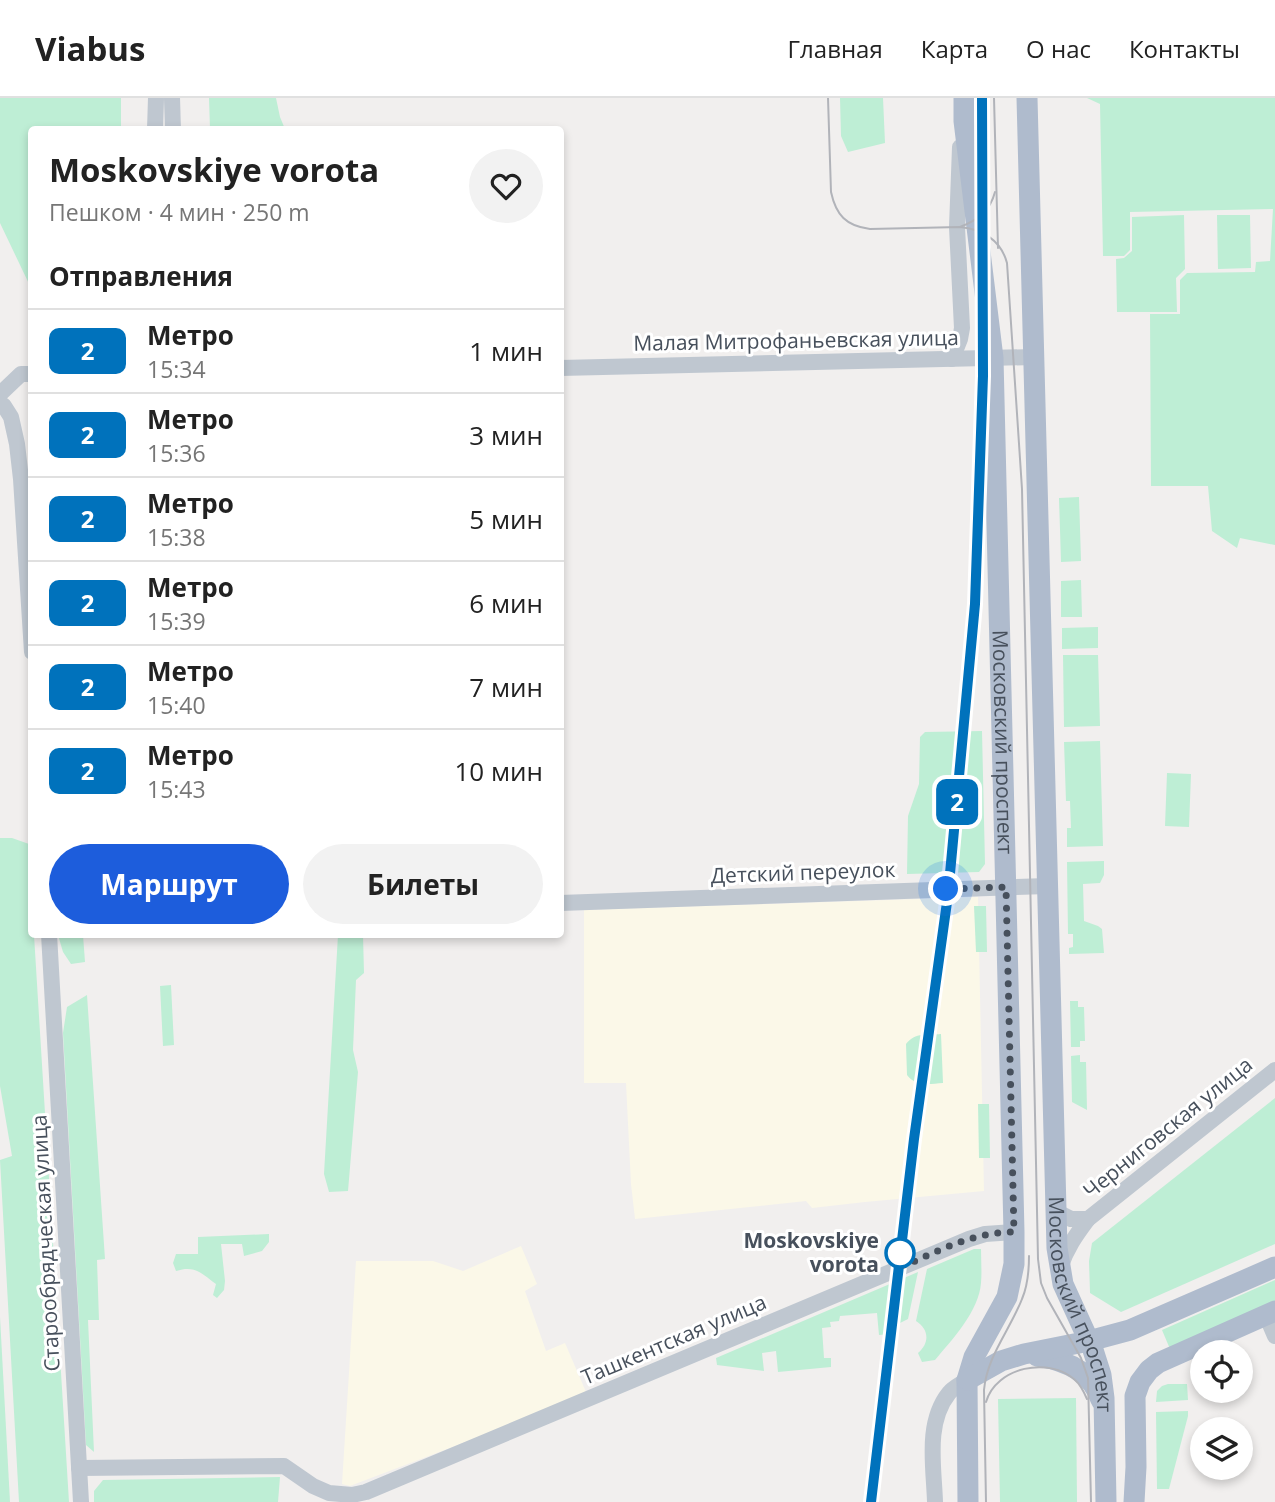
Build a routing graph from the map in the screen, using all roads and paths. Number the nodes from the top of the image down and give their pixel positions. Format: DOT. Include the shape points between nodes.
graph roads {
  1 [pos="156,98"];
  2 [pos="172,98"];
  3 [pos="964,98"];
  4 [pos="1027,98"];
  5 [pos="964,121"];
  6 [pos="155,126"];
  7 [pos="173,126"];
  8 [pos="1033,357"];
  9 [pos="993,358"];
  10 [pos="952,359"];
  11 [pos="564,368"];
  12 [pos="28,374"];
  13 [pos="28,384"];
  14 [pos="0,395"];
  15 [pos="0,403"];
  16 [pos="28,583"];
  17 [pos="1047,886"];
  18 [pos="1006,887"];
  19 [pos="564,903"];
  20 [pos="49,938"];
  21 [pos="1275,1070"];
  22 [pos="1055,1211"];
  23 [pos="1088,1219"];
  24 [pos="1014,1232"];
  25 [pos="1275,1267"];
  26 [pos="1059,1271"];
  27 [pos="1270,1313"];
  28 [pos="1275,1336"];
  29 [pos="1089,1342"];
  30 [pos="1024,1354"];
  31 [pos="967,1380"];
  32 [pos="1104,1415"];
  33 [pos="79,1468"];
  34 [pos="81,1502"];
  35 [pos="935,1502"];
  36 [pos="968,1502"];
  37 [pos="1106,1502"];
  38 [pos="1134,1502"];
  1 -- 6 [label="street"];
  2 -- 7 [label="street"];
  3 -- 5 [label="main road, Московский проспект"];
  4 -- 8 [label="main road, Московский проспект"];
  5 -- 9 [label="main road, Московский проспект"];
  5 -- 10 [label="street" via="957,227 962,328"];
  8 -- 9 [label="street, Малая Митрофаньевская улица"];
  8 -- 17 [label="main road, Московский проспект"];
  9 -- 10 [label="street, Малая Митрофаньевская улица"];
  9 -- 18 [label="main road, Московский проспект"];
  10 -- 11 [label="street, Малая Митрофаньевская улица"];
  12 -- 14 [label="street" via="21,374"];
  13 -- 14 [label="street"];
  15 -- 16 [label="street" via="11,417 17,444"];
  17 -- 18 [label="street, Детский переулок"];
  17 -- 22 [label="main road, Московский проспект"];
  18 -- 19 [label="street, Детский переулок"];
  18 -- 24 [label="main road, Московский проспект"];
  20 -- 33 [label="street, Старообрядческая улица"];
  21 -- 23 [label="street, Черниговская улица"];
  22 -- 23 [label="street, Черниговская улица" via="1071,1219"];
  22 -- 26 [label="main road, Московский проспект"];
  23 -- 26 [label="street, Черниговская улица"];
  24 -- 31 [label="main road, Московский проспект" via="1007,1297 974,1357"];
  24 -- 33 [label="street, Ташкентская улица" via="969,1239 366,1492 338,1495 321,1490 284,1466"];
  25 -- 29 [label="main road" via="1130,1330"];
  26 -- 29 [label="main road, Московский проспект"];
  27 -- 28 [label="street"];
  27 -- 38 [label="main road" via="1158,1363 1143,1377 1135,1396"];
  29 -- 30 [label="main road"];
  29 -- 32 [label="main road, Московский проспект" via="1101,1375"];
  30 -- 31 [label="main road"];
  30 -- 32 [label="main road" via="1049,1357 1085,1374 1100,1396"];
  31 -- 35 [label="street" via="949,1392 933,1431"];
  31 -- 36 [label="main road, Московский проспект"];
  32 -- 37 [label="main road, Московский проспект"];
  33 -- 34 [label="street, Старообрядческая улица"];
}
